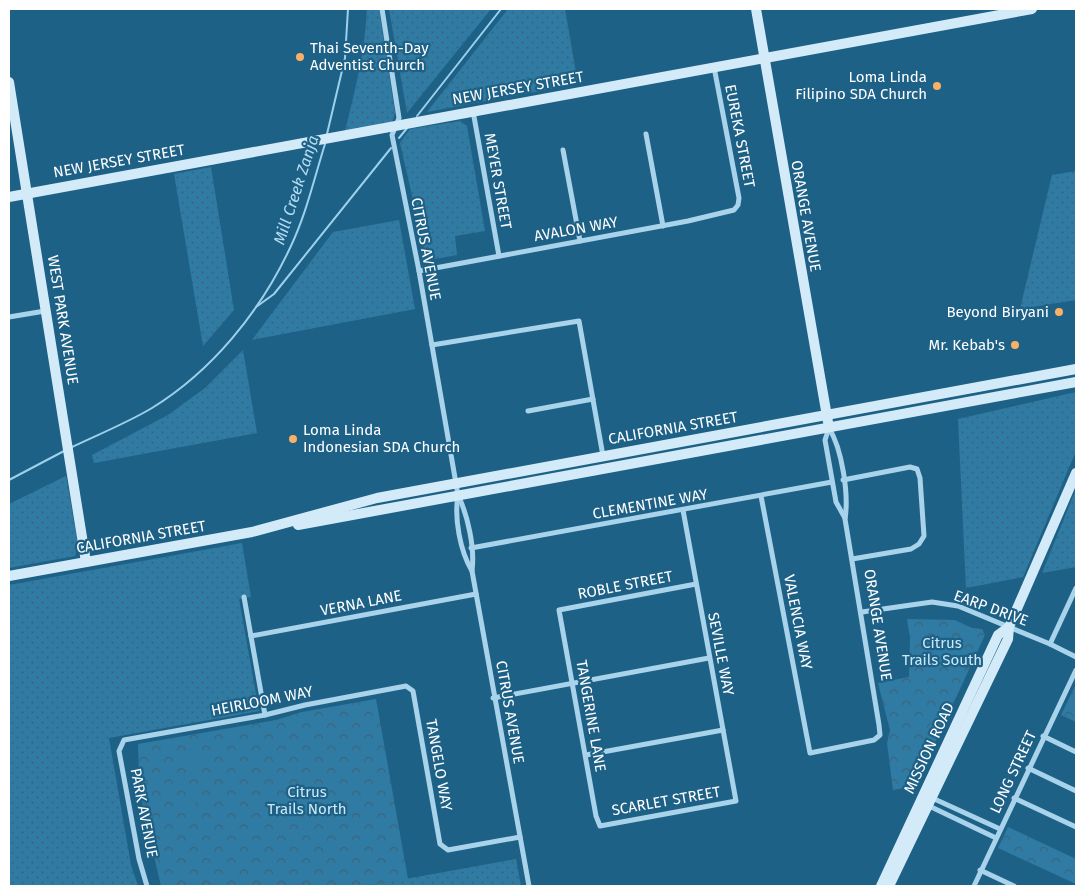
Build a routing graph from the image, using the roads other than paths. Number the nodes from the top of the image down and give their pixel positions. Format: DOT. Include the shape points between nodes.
graph roads {
  1 [pos="382,9"];
  2 [pos="756,9"];
  3 [pos="1032,9"];
  4 [pos="764,58"];
  5 [pos="714,67"];
  6 [pos="9,82"];
  7 [pos="473,111"];
  8 [pos="396,126"];
  9 [pos="646,134"];
  10 [pos="563,150"];
  11 [pos="26,194"];
  12 [pos="9,197"];
  13 [pos="737,208"];
  14 [pos="663,226"];
  15 [pos="580,241"];
  16 [pos="499,256"];
  17 [pos="419,270"];
  18 [pos="46,310"];
  19 [pos="9,317"];
  20 [pos="432,345"];
  21 [pos="1076,369"];
  22 [pos="1040,376"];
  23 [pos="1076,382"];
  24 [pos="1042,388"];
  25 [pos="593,399"];
  26 [pos="528,411"];
  27 [pos="827,417"];
  28 [pos="829,428"];
  29 [pos="603,456"];
  30 [pos="1076,473"];
  31 [pos="843,480"];
  32 [pos="832,482"];
  33 [pos="457,489"];
  34 [pos="761,496"];
  35 [pos="683,510"];
  36 [pos="845,519"];
  37 [pos="472,548"];
  38 [pos="852,559"];
  39 [pos="86,562"];
  40 [pos="472,571"];
  41 [pos="9,576"];
  42 [pos="696,584"];
  43 [pos="1076,588"];
  44 [pos="476,594"];
  45 [pos="244,597"];
  46 [pos="559,610"];
  47 [pos="862,612"];
  48 [pos="1009,627"];
  49 [pos="251,636"];
  50 [pos="1050,644"];
  51 [pos="1076,657"];
  52 [pos="709,658"];
  53 [pos="1076,670"];
  54 [pos="572,683"];
  55 [pos="410,687"];
  56 [pos="494,698"];
  57 [pos="265,715"];
  58 [pos="723,730"];
  59 [pos="880,736"];
  60 [pos="1043,736"];
  61 [pos="120,744"];
  62 [pos="1076,752"];
  63 [pos="586,755"];
  64 [pos="1028,768"];
  65 [pos="1076,791"];
  66 [pos="1014,798"];
  67 [pos="926,799"];
  68 [pos="736,801"];
  69 [pos="969,815"];
  70 [pos="965,823"];
  71 [pos="600,826"];
  72 [pos="1076,827"];
  73 [pos="1000,829"];
  74 [pos="520,837"];
  75 [pos="996,838"];
  76 [pos="980,870"];
  77 [pos="147,886"];
  78 [pos="529,886"];
  79 [pos="881,886"];
  80 [pos="889,886"];
  81 [pos="974,886"];
  82 [pos="1014,886"];
  1 -- 8 [label="street, CITRUS AVENUE" via="397,98 399,118"];
  2 -- 4 [label="street, ORANGE AVENUE"];
  3 -- 4 [label="street, NEW JERSEY STREET"];
  4 -- 5 [label="street, NEW JERSEY STREET"];
  4 -- 27 [label="street, ORANGE AVENUE"];
  5 -- 7 [label="street, NEW JERSEY STREET"];
  5 -- 13 [label="street, EUREKA STREET" via="739,198"];
  6 -- 11 [label="street, WEST PARK AVENUE"];
  7 -- 8 [label="street, NEW JERSEY STREET"];
  7 -- 16 [label="street, MEYER STREET"];
  8 -- 11 [label="street, NEW JERSEY STREET"];
  8 -- 17 [label="street, CITRUS AVENUE" via="392,135"];
  9 -- 14 [label="street"];
  10 -- 15 [label="street"];
  11 -- 12 [label="street, NEW JERSEY STREET"];
  11 -- 18 [label="street, WEST PARK AVENUE"];
  13 -- 14 [label="street, AVALON WAY"];
  14 -- 15 [label="street, AVALON WAY"];
  15 -- 16 [label="street, AVALON WAY"];
  16 -- 17 [label="street, AVALON WAY"];
  17 -- 20 [label="street, CITRUS AVENUE"];
  18 -- 19 [label="street"];
  18 -- 39 [label="street, WEST PARK AVENUE"];
  20 -- 25 [label="street" via="579,321"];
  20 -- 33 [label="street, CITRUS AVENUE"];
  21 -- 22 [label="street, CALIFORNIA STREET"];
  22 -- 24 [label="street"];
  22 -- 27 [label="street, CALIFORNIA STREET"];
  23 -- 24 [label="street, CALIFORNIA STREET"];
  24 -- 28 [label="street, CALIFORNIA STREET"];
  25 -- 26 [label="street"];
  25 -- 29 [label="street"];
  27 -- 28 [label="street, ORANGE AVENUE"];
  27 -- 29 [label="street, CALIFORNIA STREET"];
  28 -- 31 [label="street, ORANGE AVENUE" via="836,438"];
  28 -- 32 [label="street, ORANGE AVENUE" via="825,440"];
  28 -- 33 [label="street, CALIFORNIA STREET"];
  29 -- 33 [label="street, CALIFORNIA STREET"];
  30 -- 48 [label="street, MISSION ROAD"];
  31 -- 36 [label="street, ORANGE AVENUE" via="848,502"];
  31 -- 38 [label="street" via="910,467 917,469 920,478 924,536 920,544 911,549"];
  32 -- 34 [label="street, CLEMENTINE WAY"];
  32 -- 36 [label="street, ORANGE AVENUE" via="836,502"];
  33 -- 37 [label="street, CITRUS AVENUE"];
  33 -- 39 [label="street, CALIFORNIA STREET" via="377,498 278,526"];
  33 -- 40 [label="street, CITRUS AVENUE" via="456,507 465,560"];
  34 -- 35 [label="street, CLEMENTINE WAY"];
  34 -- 59 [label="street, VALENCIA WAY" via="810,753"];
  35 -- 37 [label="street, CLEMENTINE WAY"];
  35 -- 42 [label="street, SEVILLE WAY"];
  36 -- 38 [label="street, ORANGE AVENUE"];
  37 -- 40 [label="street, CITRUS AVENUE"];
  38 -- 47 [label="street, ORANGE AVENUE"];
  39 -- 41 [label="street, CALIFORNIA STREET"];
  40 -- 44 [label="street, CITRUS AVENUE"];
  42 -- 46 [label="street, ROBLE STREET"];
  42 -- 52 [label="street, SEVILLE WAY"];
  43 -- 50 [label="street"];
  44 -- 49 [label="street, VERNA LANE"];
  44 -- 56 [label="street, CITRUS AVENUE"];
  45 -- 49 [label="street"];
  46 -- 54 [label="street, TANGERINE LANE"];
  47 -- 48 [label="street, EARP DRIVE" via="932,602 958,606"];
  47 -- 59 [label="street, ORANGE AVENUE"];
  48 -- 50 [label="street, EARP DRIVE"];
  48 -- 67 [label="street, MISSION ROAD" via="1008,639"];
  49 -- 57 [label="street"];
  50 -- 51 [label="street, EARP DRIVE"];
  52 -- 54 [label="street"];
  52 -- 58 [label="street, SEVILLE WAY"];
  53 -- 60 [label="street, LONG STREET"];
  54 -- 56 [label="street"];
  54 -- 63 [label="street, TANGERINE LANE"];
  55 -- 57 [label="street, HEIRLOOM WAY"];
  55 -- 74 [label="street, TANGELO WAY" via="414,691 440,844 448,850"];
  56 -- 74 [label="street, CITRUS AVENUE"];
  57 -- 61 [label="street, HEIRLOOM WAY" via="133,738"];
  58 -- 63 [label="street"];
  58 -- 68 [label="street, SEVILLE WAY"];
  60 -- 62 [label="street"];
  60 -- 64 [label="street, LONG STREET"];
  61 -- 77 [label="street, PARK AVENUE"];
  63 -- 71 [label="street, TANGERINE LANE"];
  64 -- 65 [label="street"];
  64 -- 66 [label="street, LONG STREET"];
  66 -- 72 [label="street"];
  66 -- 73 [label="street, LONG STREET"];
  67 -- 69 [label="street"];
  67 -- 70 [label="street"];
  67 -- 79 [label="street, MISSION ROAD"];
  67 -- 80 [label="street, MISSION ROAD"];
  68 -- 71 [label="street, SCARLET STREET"];
  69 -- 70 [label="street"];
  69 -- 73 [label="street"];
  70 -- 75 [label="street"];
  73 -- 75 [label="street, LONG STREET"];
  74 -- 78 [label="street, CITRUS AVENUE"];
  75 -- 76 [label="street, LONG STREET"];
  76 -- 81 [label="street, LONG STREET"];
  76 -- 82 [label="street"];
}
